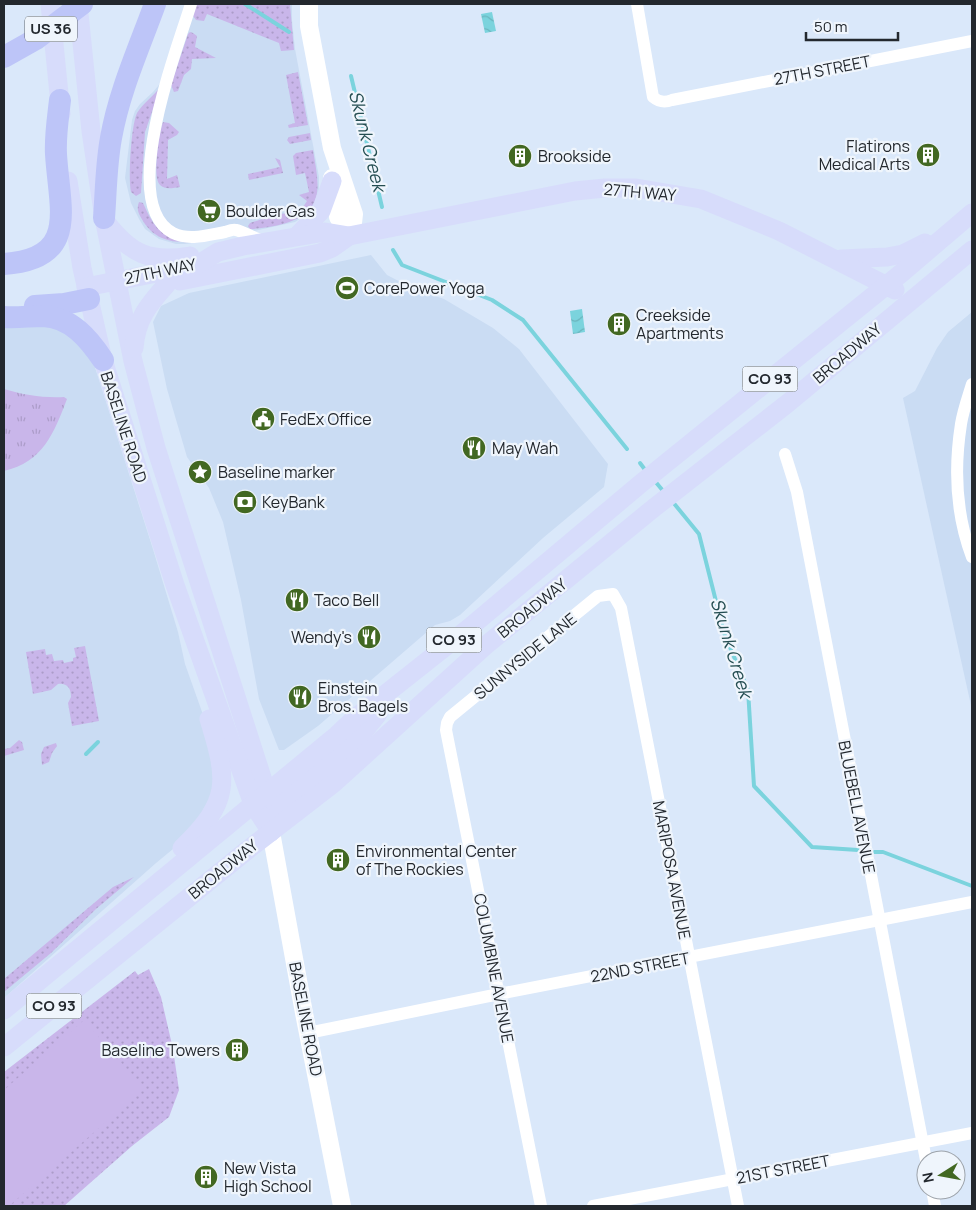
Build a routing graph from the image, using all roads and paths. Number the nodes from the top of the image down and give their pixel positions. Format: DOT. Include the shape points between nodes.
graph roads {
  1 [pos="50,4"];
  2 [pos="78,4"];
  3 [pos="82,4"];
  4 [pos="155,4"];
  5 [pos="191,4"];
  6 [pos="309,4"];
  7 [pos="637,4"];
  8 [pos="972,41"];
  9 [pos="8,56"];
  10 [pos="60,100"];
  11 [pos="332,148"];
  12 [pos="332,181"];
  13 [pos="972,213"];
  14 [pos="104,218"];
  15 [pos="955,227"];
  16 [pos="236,230"];
  17 [pos="297,236"];
  18 [pos="349,236"];
  19 [pos="266,242"];
  20 [pos="972,250"];
  21 [pos="222,251"];
  22 [pos="836,259"];
  23 [pos="4,264"];
  24 [pos="167,284"];
  25 [pos="887,285"];
  26 [pos="117,287"];
  27 [pos="87,293"];
  28 [pos="911,301"];
  29 [pos="4,305"];
  30 [pos="4,317"];
  31 [pos="103,360"];
  32 [pos="133,361"];
  33 [pos="972,384"];
  34 [pos="785,454"];
  35 [pos="972,557"];
  36 [pos="170,570"];
  37 [pos="201,586"];
  38 [pos="613,594"];
  39 [pos="207,675"];
  40 [pos="393,690"];
  41 [pos="446,730"];
  42 [pos="260,798"];
  43 [pos="271,832"];
  44 [pos="972,902"];
  45 [pos="879,920"];
  46 [pos="90,939"];
  47 [pos="689,957"];
  48 [pos="499,994"];
  49 [pos="4,1010"];
  50 [pos="308,1033"];
  51 [pos="4,1047"];
  52 [pos="972,1133"];
  53 [pos="923,1142"];
  54 [pos="924,1150"];
  55 [pos="733,1179"];
  56 [pos="342,1206"];
  57 [pos="540,1206"];
  58 [pos="594,1206"];
  59 [pos="738,1206"];
  1 -- 10 [label="main road, BASELINE ROAD"];
  2 -- 14 [label="main road, BASELINE ROAD"];
  3 -- 9 [label="highway, US 36" via="36,40"];
  4 -- 14 [label="highway" via="115,121"];
  5 -- 16 [label="street" via="154,124 149,192 159,220 179,236 203,236"];
  6 -- 11 [label="street" via="309,26"];
  7 -- 8 [label="street, 27TH STREET" via="653,97 665,103"];
  10 -- 23 [label="highway" via="56,142 62,221 58,235 51,247 37,257"];
  10 -- 27 [label="main road, BASELINE ROAD" via="71,200"];
  11 -- 12 [label="street"];
  11 -- 18 [label="street" via="354,214"];
  12 -- 17 [label="main road" via="321,210"];
  12 -- 18 [label="street" via="338,217"];
  13 -- 15 [label="main road, BROADWAY / CO 93"];
  14 -- 21 [label="main road" via="124,243 142,254 170,259"];
  14 -- 26 [label="main road, BASELINE ROAD"];
  15 -- 22 [label="main road" via="903,254"];
  15 -- 25 [label="main road, BROADWAY / CO 93"];
  16 -- 19 [label="street"];
  16 -- 21 [label="street" via="232,242"];
  17 -- 18 [label="main road, 27TH WAY" via="325,232"];
  17 -- 19 [label="main road, 27TH WAY"];
  18 -- 22 [label="main road, 27TH WAY" via="575,191 636,188 701,199"];
  18 -- 24 [label="main road, 27TH WAY" via="320,253"];
  19 -- 21 [label="main road, 27TH WAY"];
  20 -- 28 [label="main road, BROADWAY / CO 93"];
  21 -- 26 [label="main road, 27TH WAY" via="196,265"];
  22 -- 25 [label="main road, 27TH WAY"];
  24 -- 26 [label="main road, 27TH WAY"];
  24 -- 32 [label="main road" via="137,326"];
  25 -- 28 [label="main road, 27TH WAY"];
  25 -- 40 [label="main road, BROADWAY / CO 93" via="646,479"];
  26 -- 27 [label="main road, 27TH WAY"];
  26 -- 32 [label="main road, BASELINE ROAD"];
  27 -- 29 [label="highway" via="42,306"];
  27 -- 31 [label="main road, BASELINE ROAD"];
  28 -- 43 [label="main road, BROADWAY / CO 93" via="485,646 334,782"];
  30 -- 31 [label="highway" via="61,319 85,336"];
  31 -- 36 [label="main road, BASELINE ROAD"];
  32 -- 37 [label="main road, BASELINE ROAD" via="159,458"];
  33 -- 35 [label="street" via="961,423 956,477 958,505"];
  34 -- 45 [label="street, BLUEBELL AVENUE" via="797,492"];
  36 -- 37 [label="main road" via="180,579"];
  36 -- 39 [label="main road, BASELINE ROAD"];
  37 -- 42 [label="main road, BASELINE ROAD"];
  38 -- 41 [label="street, SUNNYSIDE LANE" via="598,596 529,652 450,717"];
  38 -- 47 [label="street, MARIPOSA AVENUE" via="621,608"];
  39 -- 42 [label="main road, BASELINE ROAD"];
  39 -- 46 [label="main road" via="209,719 223,774 217,803 194,837"];
  40 -- 42 [label="main road, BROADWAY / CO 93"];
  40 -- 43 [label="main road" via="354,743 286,800"];
  41 -- 48 [label="street, COLUMBINE AVENUE"];
  42 -- 43 [label="main road, BASELINE ROAD"];
  42 -- 46 [label="main road, BROADWAY / CO 93"];
  43 -- 50 [label="street, BASELINE ROAD"];
  43 -- 51 [label="main road, BROADWAY / CO 93"];
  44 -- 45 [label="street, 22ND STREET"];
  45 -- 47 [label="street, 22ND STREET"];
  45 -- 53 [label="street, BLUEBELL AVENUE"];
  46 -- 49 [label="main road, BROADWAY / CO 93"];
  47 -- 48 [label="street, 22ND STREET"];
  47 -- 55 [label="street, MARIPOSA AVENUE"];
  48 -- 50 [label="street, 22ND STREET"];
  48 -- 57 [label="street, COLUMBINE AVENUE"];
  50 -- 56 [label="street, BASELINE ROAD"];
  52 -- 53 [label="street, 21ST STREET"];
  53 -- 54 [label="street, BLUEBELL AVENUE"];
  53 -- 55 [label="street, 21ST STREET"];
  55 -- 58 [label="street, 21ST STREET"];
  55 -- 59 [label="street, MARIPOSA AVENUE"];
}
